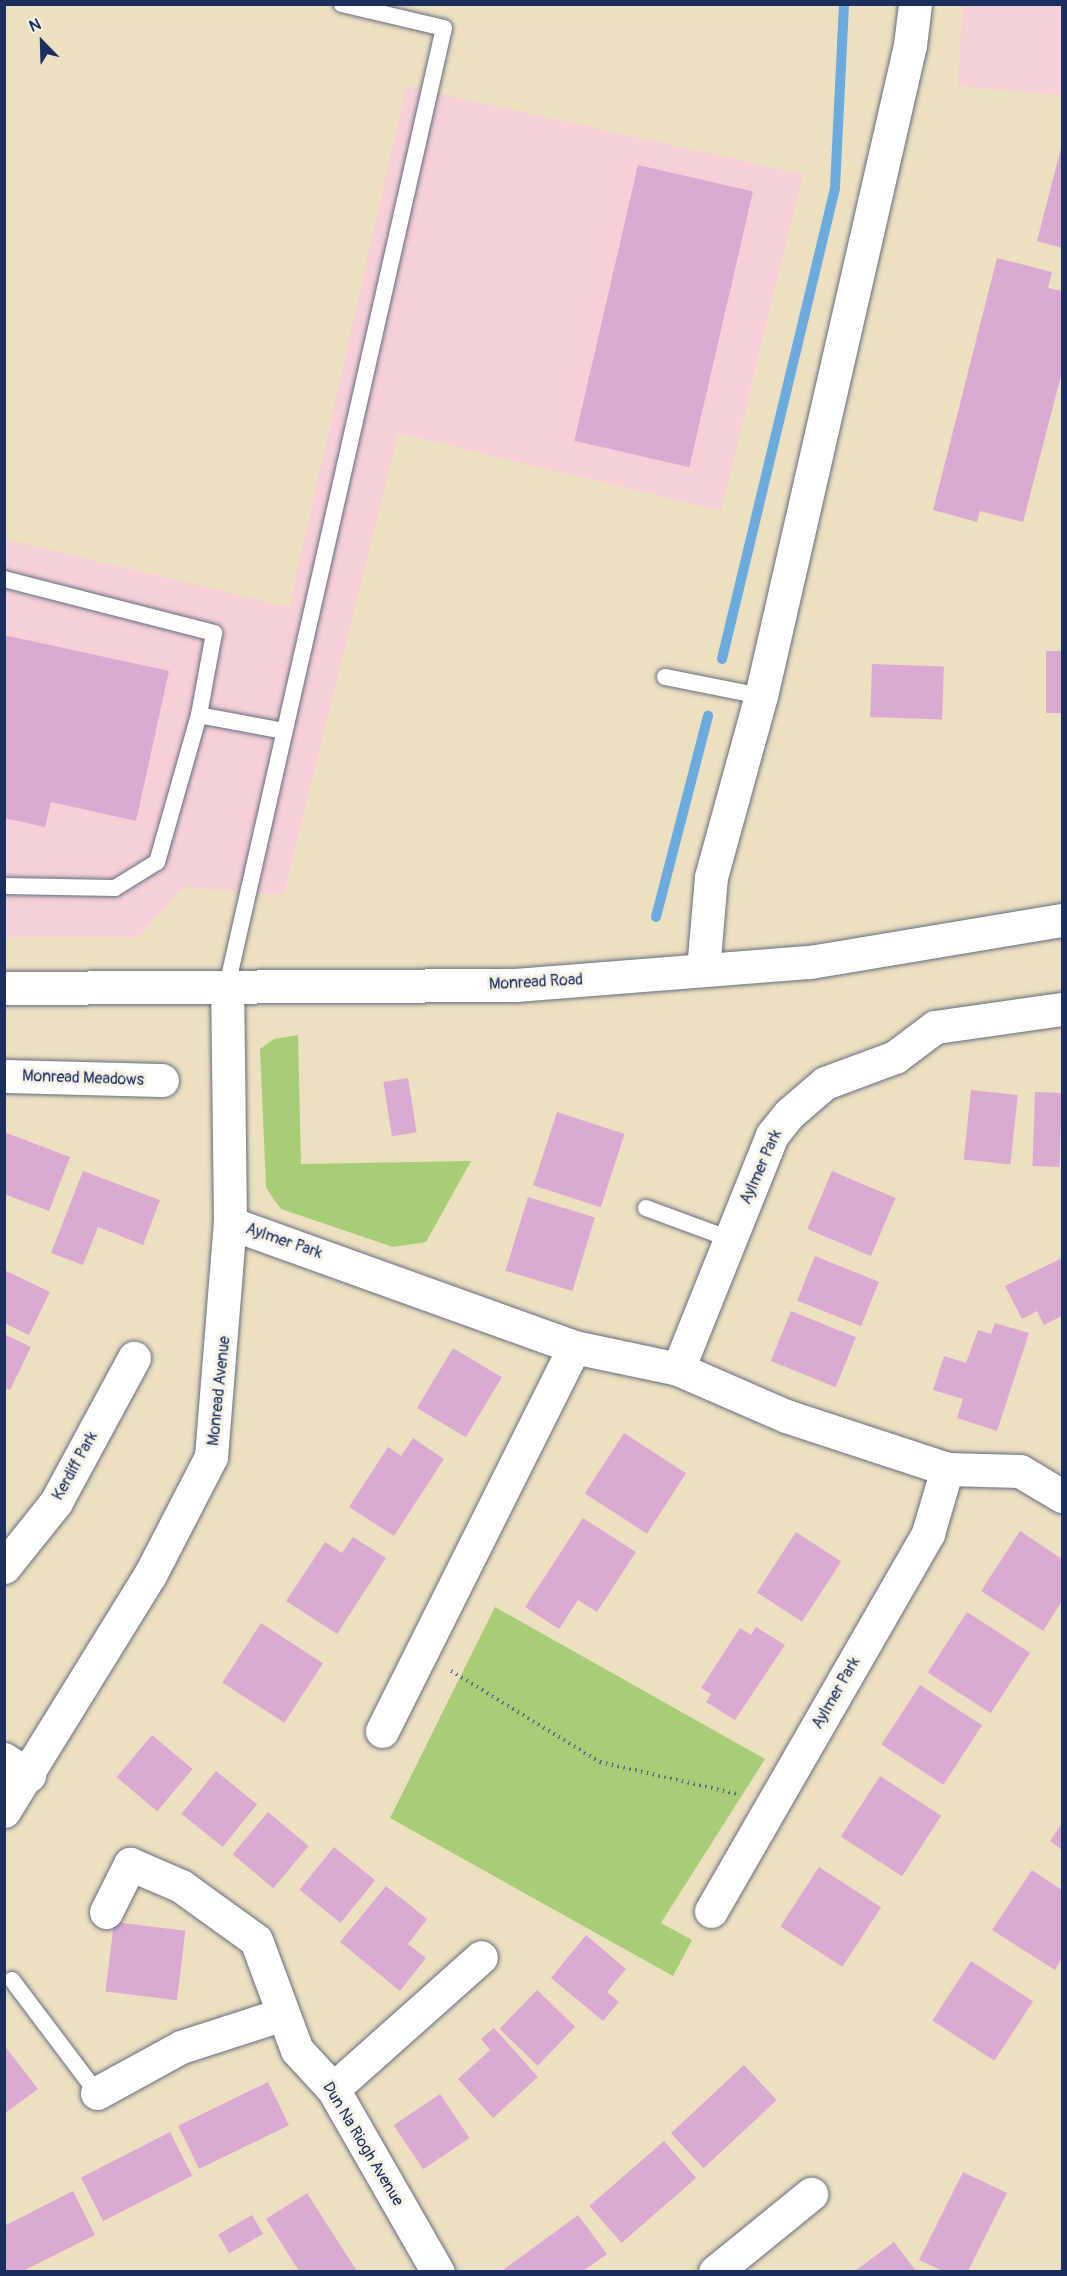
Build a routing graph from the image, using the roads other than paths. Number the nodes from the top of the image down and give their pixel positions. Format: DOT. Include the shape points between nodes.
graph roads {
  1 [pos="342,4"];
  2 [pos="915,4"];
  3 [pos="4,579"];
  4 [pos="665,677"];
  5 [pos="761,696"];
  6 [pos="199,715"];
  7 [pos="284,731"];
  8 [pos="4,886"];
  9 [pos="1062,920"];
  10 [pos="704,970"];
  11 [pos="227,986"];
  12 [pos="4,988"];
  13 [pos="1062,1009"];
  14 [pos="4,1076"];
  15 [pos="162,1080"];
  16 [pos="646,1208"];
  17 [pos="230,1223"];
  18 [pos="730,1239"];
  19 [pos="574,1347"];
  20 [pos="134,1358"];
  21 [pos="678,1369"];
  22 [pos="947,1469"];
  23 [pos="1062,1496"];
  24 [pos="4,1567"];
  25 [pos="382,1731"];
  26 [pos="17,1767"];
  27 [pos="4,1811"];
  28 [pos="711,1911"];
  29 [pos="106,1912"];
  30 [pos="481,1958"];
  31 [pos="12,1980"];
  32 [pos="280,2015"];
  33 [pos="333,2089"];
  34 [pos="97,2093"];
  35 [pos="811,2194"];
  36 [pos="434,2270"];
  37 [pos="715,2271"];
  1 -- 7 [label="lane" via="444,28"];
  2 -- 5 [label="street" via="910,45"];
  3 -- 6 [label="lane" via="214,633"];
  4 -- 5 [label="lane"];
  5 -- 10 [label="street" via="711,877"];
  6 -- 7 [label="lane"];
  6 -- 8 [label="lane" via="157,862 114,888"];
  7 -- 11 [label="lane"];
  9 -- 10 [label="street, Monread Road" via="810,962"];
  10 -- 11 [label="street, Monread Road" via="516,985"];
  11 -- 12 [label="street, Monread Road"];
  11 -- 17 [label="street, Monread Avenue"];
  13 -- 18 [label="street, Aylmer Park" via="935,1027 895,1057 825,1083 772,1135"];
  14 -- 15 [label="street, Monread Meadows"];
  16 -- 18 [label="lane"];
  17 -- 19 [label="street, Aylmer Park"];
  17 -- 26 [label="street, Monread Avenue" via="211,1457 150,1575"];
  18 -- 21 [label="street, Aylmer Park"];
  19 -- 21 [label="street, Aylmer Park"];
  19 -- 25 [label="street"];
  20 -- 24 [label="street, Kerdiff Park" via="56,1502"];
  21 -- 22 [label="street, Aylmer Park" via="786,1416"];
  22 -- 23 [label="street, Aylmer Park" via="1020,1471"];
  22 -- 28 [label="street, Aylmer Park" via="928,1533"];
  26 -- 27 [label="street, Monread Avenue"];
  29 -- 32 [label="street, Dun Na Riogh Avenue" via="130,1864 181,1886 256,1940"];
  30 -- 33 [label="street"];
  31 -- 34 [label="lane"];
  32 -- 33 [label="street, Dun Na Riogh Avenue" via="297,2050"];
  32 -- 34 [label="street" via="181,2047"];
  33 -- 36 [label="street, Dun Na Riogh Avenue"];
  35 -- 37 [label="street"];
}
